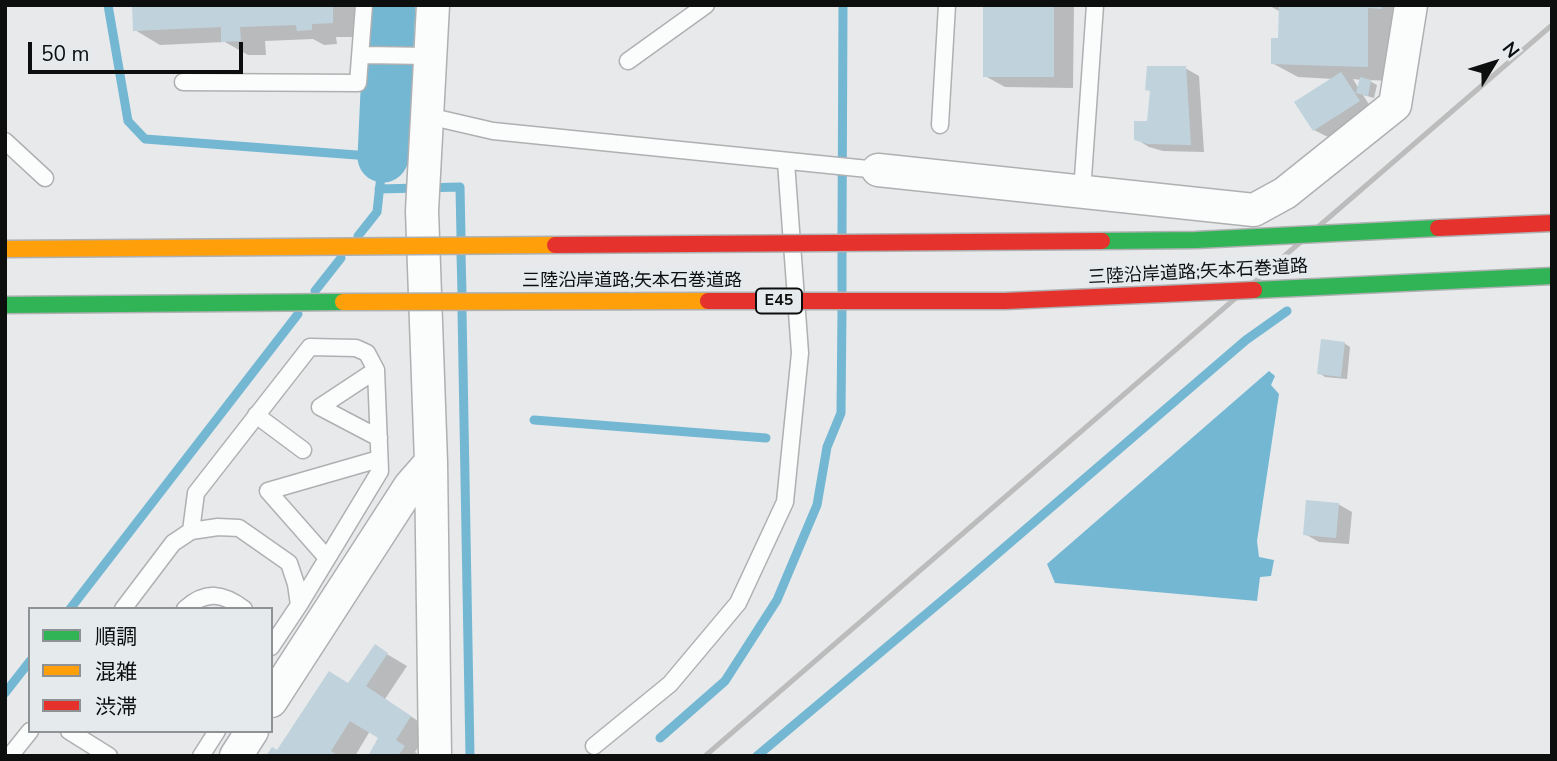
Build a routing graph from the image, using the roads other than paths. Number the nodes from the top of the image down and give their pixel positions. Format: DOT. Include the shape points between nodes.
graph roads {
  1 [pos="365,5"];
  2 [pos="433,5"];
  3 [pos="706,5"];
  4 [pos="947,5"];
  5 [pos="1095,5"];
  6 [pos="1411,5"];
  7 [pos="362,55"];
  8 [pos="430,56"];
  9 [pos="628,61"];
  10 [pos="183,82"];
  11 [pos="428,116"];
  12 [pos="940,125"];
  13 [pos="5,141"];
  14 [pos="786,162"];
  15 [pos="878,170"];
  16 [pos="45,178"];
  17 [pos="1082,192"];
  18 [pos="1552,223"];
  19 [pos="5,249"];
  20 [pos="1552,276"];
  21 [pos="5,305"];
  22 [pos="376,370"];
  23 [pos="256,415"];
  24 [pos="379,438"];
  25 [pos="303,450"];
  26 [pos="379,459"];
  27 [pos="431,462"];
  28 [pos="191,531"];
  29 [pos="327,558"];
  30 [pos="299,605"];
  31 [pos="125,607"];
  32 [pos="187,607"];
  33 [pos="241,607"];
  34 [pos="274,637"];
  35 [pos="273,698"];
  36 [pos="28,733"];
  37 [pos="71,733"];
  38 [pos="216,733"];
  39 [pos="251,733"];
  40 [pos="594,746"];
  41 [pos="89,751"];
  42 [pos="10,756"];
  43 [pos="109,756"];
  44 [pos="201,756"];
  45 [pos="236,756"];
  46 [pos="435,756"];
  1 -- 7 [label="lane"];
  2 -- 8 [label="street"];
  3 -- 9 [label="lane"];
  4 -- 12 [label="lane"];
  5 -- 17 [label="lane"];
  6 -- 17 [label="street" via="1395,105 1286,193 1254,210"];
  7 -- 8 [label="lane"];
  7 -- 10 [label="lane" via="358,83"];
  8 -- 11 [label="street"];
  11 -- 14 [label="lane" via="493,131"];
  11 -- 27 [label="street" via="422,207"];
  13 -- 16 [label="lane"];
  14 -- 15 [label="lane"];
  14 -- 40 [label="lane" via="800,353 785,502 738,603 670,684"];
  15 -- 17 [label="street"];
  18 -- 19 [label="highway, 三陸沿岸道路;矢本石巻道路, bridge" via="1196,240"];
  20 -- 21 [label="highway, 三陸沿岸道路;矢本石巻道路 / E45, bridge" via="1005,301"];
  22 -- 23 [label="lane" via="367,353 356,348 310,347"];
  22 -- 24 [label="lane"];
  22 -- 24 [label="lane" via="320,407"];
  23 -- 25 [label="lane"];
  23 -- 28 [label="lane" via="196,493"];
  24 -- 26 [label="lane"];
  26 -- 29 [label="lane" via="380,471"];
  26 -- 29 [label="lane" via="268,491"];
  27 -- 35 [label="street" via="410,486"];
  27 -- 46 [label="street"];
  28 -- 30 [label="lane" via="239,528 269,548 289,563"];
  28 -- 31 [label="lane" via="173,543"];
  29 -- 30 [label="lane"];
  30 -- 34 [label="lane"];
  32 -- 33 [label="lane" via="198,598 214,595 230,598"];
  36 -- 42 [label="lane"];
  37 -- 41 [label="lane"];
  38 -- 44 [label="lane"];
  39 -- 45 [label="street"];
  41 -- 43 [label="lane"];
}
